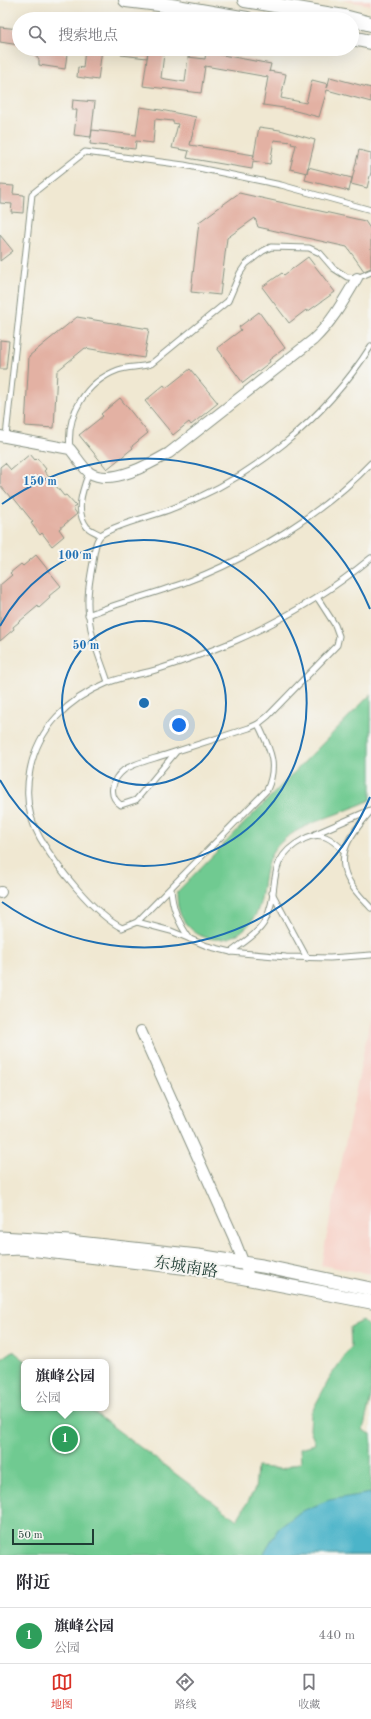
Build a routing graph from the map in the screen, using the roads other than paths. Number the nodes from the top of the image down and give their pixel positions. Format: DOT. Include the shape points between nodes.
graph roads {
  1 [pos="126,0"];
  2 [pos="244,0"];
  3 [pos="206,12"];
  4 [pos="315,12"];
  5 [pos="359,21"];
  6 [pos="371,24"];
  7 [pos="359,39"];
  8 [pos="371,42"];
  9 [pos="371,210"];
  10 [pos="371,272"];
  11 [pos="357,278"];
  12 [pos="371,346"];
  13 [pos="3,436"];
  14 [pos="70,449"];
  15 [pos="371,463"];
  16 [pos="89,472"];
  17 [pos="101,535"];
  18 [pos="371,558"];
  19 [pos="317,597"];
  20 [pos="88,615"];
  21 [pos="108,682"];
  22 [pos="258,724"];
  23 [pos="176,752"];
  24 [pos="371,811"];
  25 [pos="308,836"];
  26 [pos="344,851"];
  27 [pos="171,889"];
  28 [pos="272,893"];
  29 [pos="371,908"];
  30 [pos="137,922"];
  31 [pos="190,939"];
  32 [pos="231,952"];
  33 [pos="371,955"];
  34 [pos="307,958"];
  35 [pos="141,1031"];
  36 [pos="0,1238"];
  37 [pos="0,1249"];
  38 [pos="245,1263"];
  39 [pos="250,1279"];
  40 [pos="371,1289"];
  41 [pos="371,1302"];
  1 -- 3 [label="main road"];
  2 -- 4 [label="main road"];
  5 -- 6 [label="main road"];
  7 -- 8 [label="main road"];
  9 -- 13 [label="lane" via="281,185 191,167 85,152 32,194"];
  10 -- 11 [label="lane"];
  11 -- 14 [label="lane" via="341,274 320,253 309,248 281,246 263,251 243,268 228,301 151,364 140,368 117,370 87,390 76,409 69,441"];
  11 -- 16 [label="street" via="324,330 169,453 127,474 99,476"];
  12 -- 17 [label="lane" via="339,391 310,422 252,469 212,491 171,509 116,527"];
  13 -- 14 [label="street"];
  14 -- 16 [label="street"];
  15 -- 20 [label="lane" via="324,504 291,528 254,549 186,582 116,603"];
  16 -- 17 [label="lane" via="81,494 81,514 87,527"];
  17 -- 20 [label="lane" via="96,544"];
  18 -- 19 [label="lane"];
  19 -- 21 [label="lane" via="278,620 223,646 152,671"];
  19 -- 22 [label="lane" via="336,625 339,636 336,645"];
  20 -- 21 [label="lane"];
  21 -- 30 [label="lane" via="71,703 56,716 43,733 32,756 28,780 28,805 35,830 48,853 69,880 111,922 122,928"];
  22 -- 23 [label="lane"];
  22 -- 27 [label="lane" via="272,755 273,770 267,790"];
  23 -- 23 [label="lane" via="125,770 113,788 112,796 116,802 121,805 136,800"];
  24 -- 25 [label="lane"];
  24 -- 26 [label="lane" via="350,837"];
  25 -- 26 [label="lane" via="329,837"];
  25 -- 28 [label="lane" via="286,851 278,864"];
  26 -- 29 [label="lane" via="346,877"];
  27 -- 30 [label="lane"];
  27 -- 31 [label="lane" via="178,921"];
  28 -- 32 [label="lane" via="269,912 264,922 254,934"];
  28 -- 34 [label="lane"];
  30 -- 31 [label="lane"];
  31 -- 32 [label="lane"];
  32 -- 34 [label="lane"];
  33 -- 34 [label="lane"];
  35 -- 38 [label="street"];
  36 -- 38 [label="street, 东城南路" via="69,1242"];
  37 -- 39 [label="street, 东城南路" via="21,1248 145,1262"];
  38 -- 39 [label="street"];
  38 -- 40 [label="street, 东城南路"];
  39 -- 41 [label="street, 东城南路"];
}
